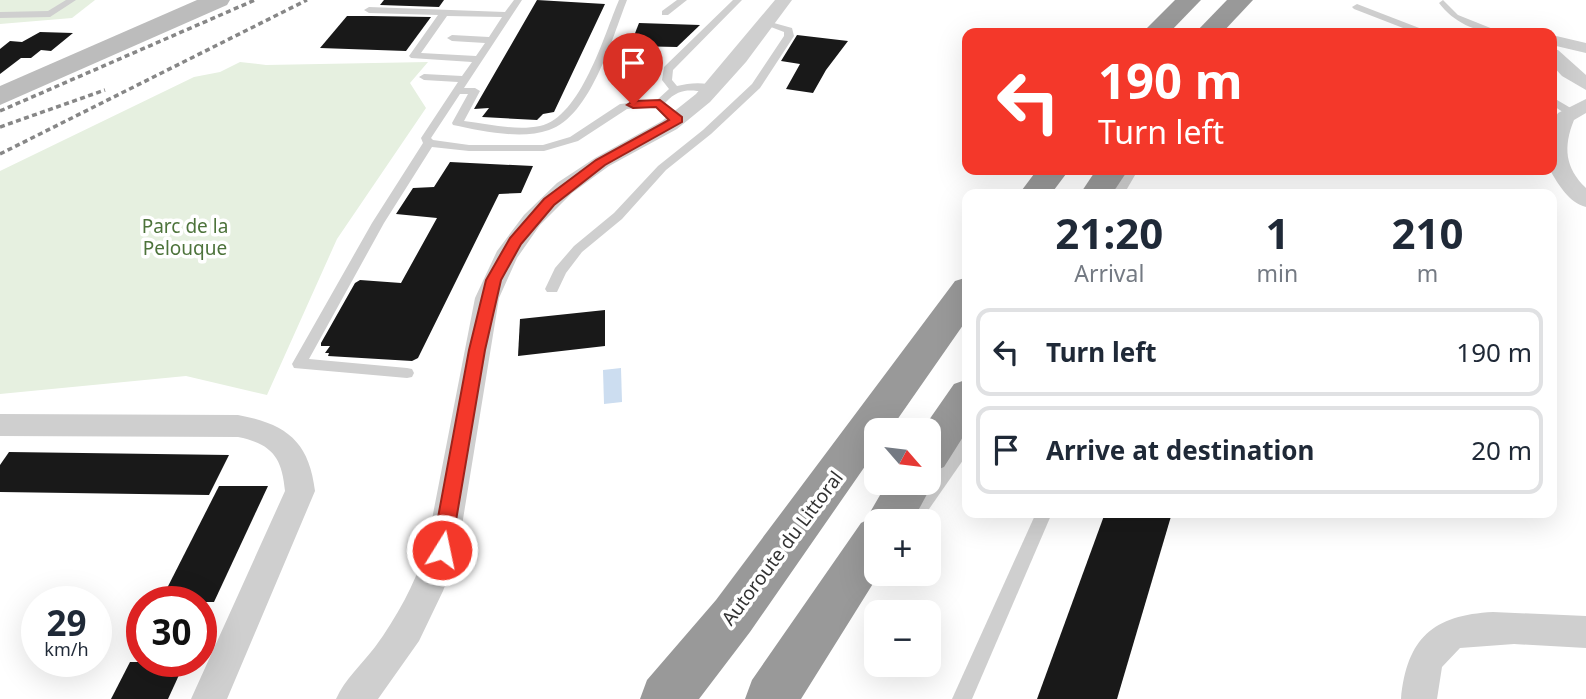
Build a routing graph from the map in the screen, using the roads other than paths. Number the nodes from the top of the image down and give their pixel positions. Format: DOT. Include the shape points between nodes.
graph roads {
  1 [pos="72,0"];
  2 [pos="218,0"];
  3 [pos="518,0"];
  4 [pos="624,0"];
  5 [pos="683,0"];
  6 [pos="738,0"];
  7 [pos="784,0"];
  8 [pos="1189,0"];
  9 [pos="1241,0"];
  10 [pos="1443,3"];
  11 [pos="1357,8"];
  12 [pos="369,10"];
  13 [pos="444,13"];
  14 [pos="665,13"];
  15 [pos="0,15"];
  16 [pos="509,15"];
  17 [pos="766,22"];
  18 [pos="1160,28"];
  19 [pos="1213,28"];
  20 [pos="1411,28"];
  21 [pos="1485,28"];
  22 [pos="452,38"];
  23 [pos="492,40"];
  24 [pos="1557,41"];
  25 [pos="1586,48"];
  26 [pos="479,59"];
  27 [pos="1557,59"];
  28 [pos="424,77"];
  29 [pos="465,79"];
  30 [pos="1586,84"];
  31 [pos="674,89"];
  32 [pos="712,89"];
  33 [pos="457,91"];
  34 [pos="0,96"];
  35 [pos="1557,102"];
  36 [pos="1578,108"];
  37 [pos="669,111"];
  38 [pos="429,143"];
  39 [pos="1557,145"];
  40 [pos="1557,166"];
  41 [pos="1586,200"];
  42 [pos="552,289"];
  43 [pos="962,299"];
  44 [pos="407,373"];
  45 [pos="962,404"];
  46 [pos="0,425"];
  47 [pos="942,435"];
  48 [pos="962,448"];
  49 [pos="919,509"];
  50 [pos="1042,518"];
  51 [pos="864,557"];
  52 [pos="864,579"];
  53 [pos="1586,632"];
  54 [pos="811,640"];
  55 [pos="209,699"];
  56 [pos="354,699"];
  57 [pos="666,699"];
  58 [pos="771,699"];
  59 [pos="962,699"];
  60 [pos="1419,699"];
  1 -- 15 [label="lane" via="50,15"];
  2 -- 34 [label="street"];
  3 -- 16 [label="lane"];
  4 -- 33 [label="lane" via="570,114 548,128 457,122 475,91"];
  5 -- 14 [label="lane"];
  6 -- 31 [label="lane" via="668,69 667,80"];
  7 -- 17 [label="street"];
  8 -- 18 [label="highway"];
  9 -- 19 [label="highway"];
  10 -- 21 [label="lane" via="1455,17"];
  11 -- 20 [label="lane"];
  12 -- 13 [label="lane"];
  13 -- 16 [label="lane"];
  13 -- 26 [label="lane" via="414,56"];
  16 -- 23 [label="lane"];
  17 -- 32 [label="street"];
  17 -- 42 [label="lane" via="783,26 789,36 763,78 578,249"];
  22 -- 23 [label="lane"];
  23 -- 26 [label="lane"];
  24 -- 25 [label="street"];
  26 -- 29 [label="lane"];
  27 -- 30 [label="street"];
  28 -- 29 [label="lane"];
  29 -- 33 [label="lane"];
  31 -- 32 [label="lane"];
  31 -- 37 [label="lane"];
  32 -- 37 [label="street"];
  33 -- 38 [label="lane" via="426,138"];
  35 -- 36 [label="lane"];
  36 -- 39 [label="street" via="1561,124"];
  37 -- 38 [label="lane" via="624,106 573,139 544,148"];
  37 -- 56 [label="street" via="570,184 532,220 501,263 487,298 442,550 411,625"];
  38 -- 44 [label="lane" via="299,364"];
  40 -- 41 [label="street"];
  43 -- 57 [label="highway, Autoroute du Littoral" via="733,616"];
  45 -- 47 [label="highway"];
  46 -- 55 [label="street" via="238,426 258,429 285,446 296,466 300,491"];
  48 -- 49 [label="lane"];
  50 -- 59 [label="lane"];
  51 -- 54 [label="highway"];
  52 -- 54 [label="lane"];
  53 -- 60 [label="street" via="1476,628 1447,637 1431,654 1420,677"];
  54 -- 58 [label="highway"];
}
